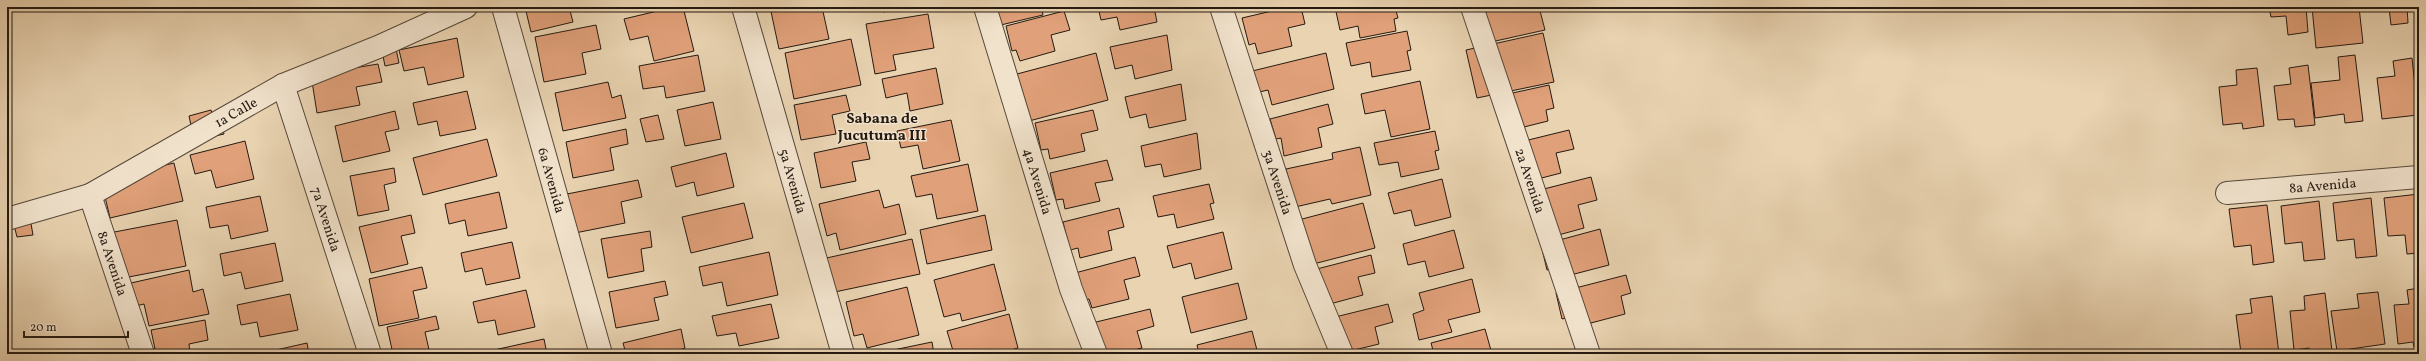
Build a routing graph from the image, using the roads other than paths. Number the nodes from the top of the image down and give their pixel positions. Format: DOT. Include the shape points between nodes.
graph roads {
  1 [pos="466,7"];
  2 [pos="503,7"];
  3 [pos="743,7"];
  4 [pos="985,7"];
  5 [pos="1221,7"];
  6 [pos="1472,7"];
  7 [pos="283,85"];
  8 [pos="2419,177"];
  9 [pos="2227,193"];
  10 [pos="90,195"];
  11 [pos="7,219"];
  12 [pos="143,354"];
  13 [pos="370,354"];
  14 [pos="601,354"];
  15 [pos="843,354"];
  16 [pos="1096,354"];
  17 [pos="1342,354"];
  18 [pos="1589,354"];
  1 -- 7 [label="street, 1a Calle" via="378,47"];
  2 -- 14 [label="street, 6a Avenida"];
  3 -- 15 [label="street, 5a Avenida"];
  4 -- 16 [label="street, 4a Avenida" via="1071,289"];
  5 -- 17 [label="street, 3a Avenida" via="1305,265"];
  6 -- 18 [label="street, 2a Avenida"];
  7 -- 10 [label="street, 1a Calle"];
  7 -- 13 [label="street, 7a Avenida"];
  8 -- 9 [label="street, 8a Avenida"];
  10 -- 11 [label="street, 1a Calle"];
  10 -- 12 [label="street, 8a Avenida"];
}
